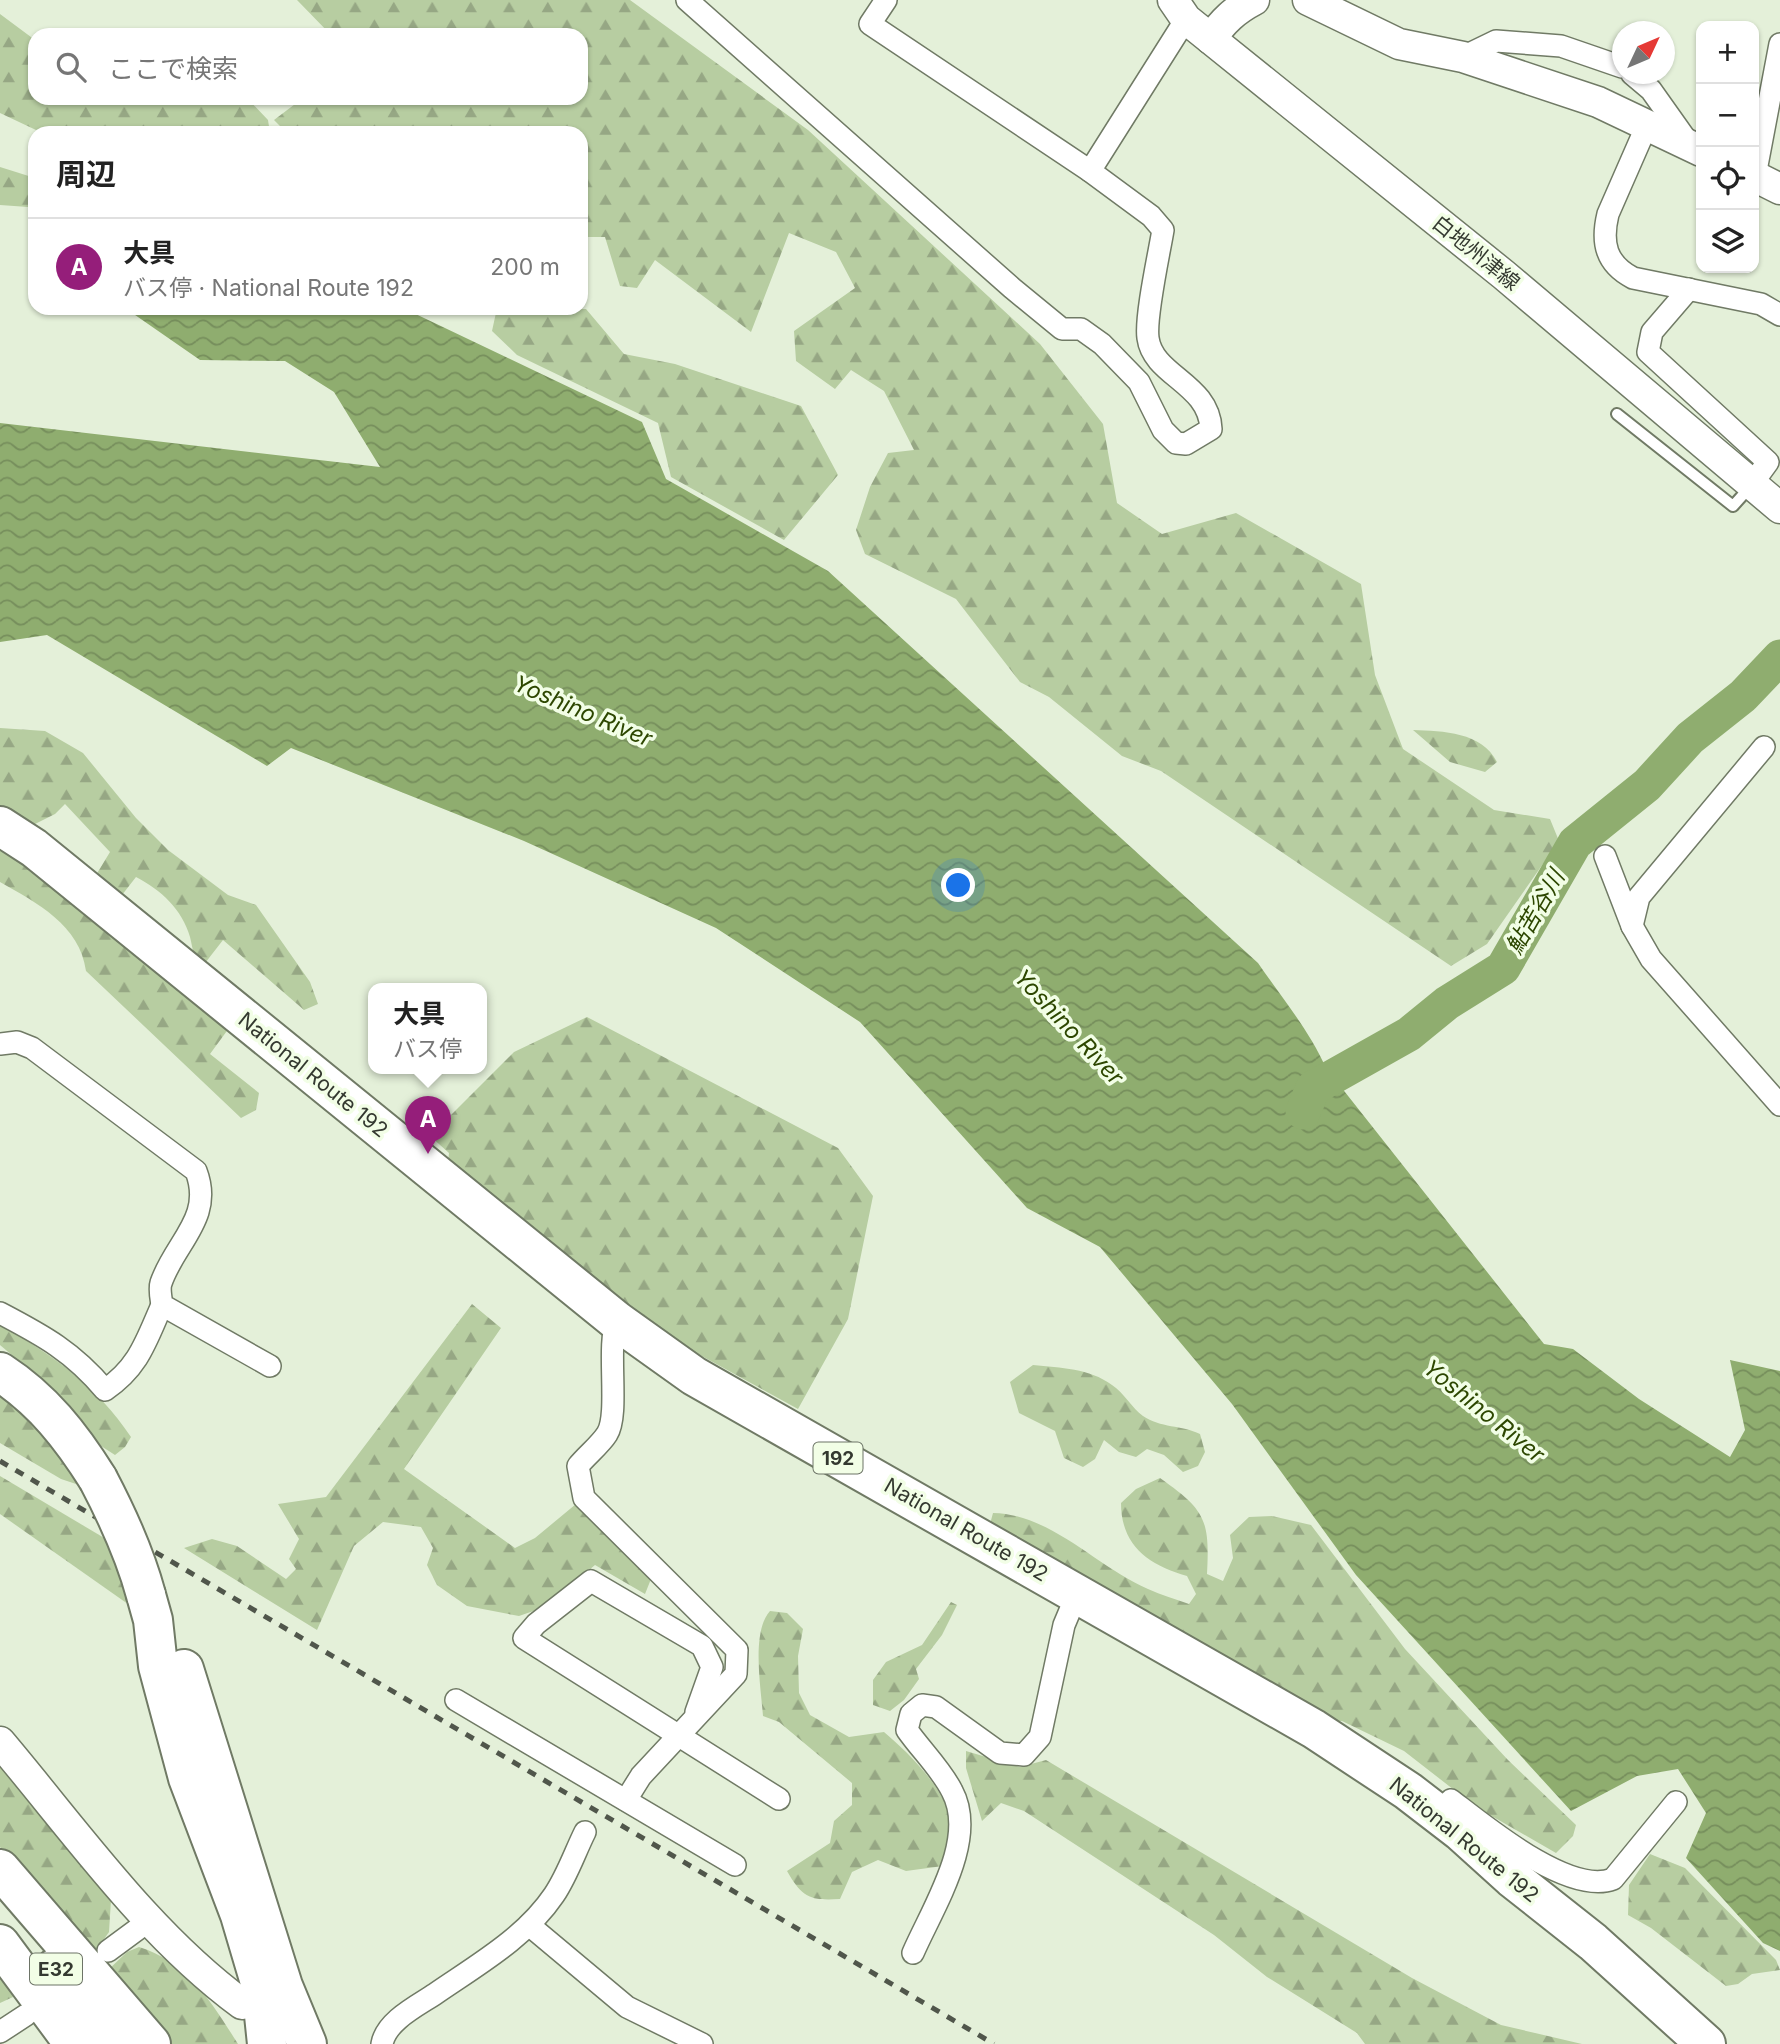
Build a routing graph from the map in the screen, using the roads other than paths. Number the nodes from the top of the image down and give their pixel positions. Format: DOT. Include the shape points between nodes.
graph roads {
  1 [pos="687,0"];
  2 [pos="886,0"];
  3 [pos="1254,0"];
  4 [pos="1308,0"];
  5 [pos="1179,9"];
  6 [pos="1211,39"];
  7 [pos="1780,44"];
  8 [pos="1463,57"];
  9 [pos="1612,64"];
  10 [pos="1644,84"];
  11 [pos="1647,125"];
  12 [pos="1696,149"];
  13 [pos="1759,151"];
  14 [pos="1090,171"];
  15 [pos="1759,178"];
  16 [pos="1780,189"];
  17 [pos="1689,289"];
  18 [pos="1780,314"];
  19 [pos="1617,414"];
  20 [pos="1752,484"];
  21 [pos="1779,508"];
  22 [pos="1763,747"];
  23 [pos="0,826"];
  24 [pos="1605,856"];
  25 [pos="1632,926"];
  26 [pos="0,1044"];
  27 [pos="1780,1105"];
  28 [pos="162,1305"];
  29 [pos="0,1313"];
  30 [pos="617,1321"];
  31 [pos="270,1366"];
  32 [pos="0,1372"];
  33 [pos="1077,1594"];
  34 [pos="150,1607"];
  35 [pos="456,1700"];
  36 [pos="696,1717"];
  37 [pos="1314,1729"];
  38 [pos="679,1735"];
  39 [pos="0,1742"];
  40 [pos="779,1799"];
  41 [pos="626,1800"];
  42 [pos="1676,1802"];
  43 [pos="585,1832"];
  44 [pos="735,1865"];
  45 [pos="0,1869"];
  46 [pos="0,1893"];
  47 [pos="150,1920"];
  48 [pos="529,1925"];
  49 [pos="0,1944"];
  50 [pos="108,1951"];
  51 [pos="913,1953"];
  52 [pos="283,1986"];
  53 [pos="242,2004"];
  54 [pos="26,2015"];
  55 [pos="0,2032"];
  56 [pos="74,2044"];
  57 [pos="113,2044"];
  58 [pos="151,2044"];
  59 [pos="267,2044"];
  60 [pos="290,2044"];
  61 [pos="307,2044"];
  62 [pos="382,2044"];
  63 [pos="702,2044"];
  64 [pos="1706,2044"];
  1 -- 14 [label="street" via="1012,288 1062,329 1081,329 1102,344 1139,382 1163,430 1176,443 1186,444 1210,429 1210,415 1203,400 1158,358 1148,339 1163,230"];
  2 -- 14 [label="street" via="870,24"];
  3 -- 6 [label="street" via="1230,16"];
  4 -- 8 [label="street" via="1399,44"];
  5 -- 6 [label="street, 白地州津線"];
  5 -- 14 [label="street"];
  6 -- 20 [label="street, 白地州津線" via="1504,275"];
  7 -- 13 [label="street"];
  8 -- 9 [label="street" via="1496,41 1560,46"];
  8 -- 11 [label="street" via="1598,102"];
  10 -- 12 [label="street"];
  11 -- 12 [label="street"];
  11 -- 17 [label="street" via="1608,214 1604,229 1607,256 1633,278"];
  15 -- 16 [label="street"];
  17 -- 18 [label="street" via="1760,304"];
  17 -- 20 [label="street" via="1652,332 1648,352 1768,462"];
  19 -- 20 [label="lane" via="1734,506"];
  20 -- 21 [label="street, 白地州津線"];
  22 -- 25 [label="street" via="1640,897"];
  23 -- 30 [label="highway, National Route 192 / 192" via="34,848"];
  24 -- 25 [label="street"];
  25 -- 27 [label="street" via="1651,959"];
  26 -- 28 [label="street" via="17,1042 32,1048 196,1171 202,1188 198,1216 160,1285"];
  28 -- 29 [label="street" via="139,1357 126,1376 105,1390 82,1362"];
  28 -- 31 [label="street"];
  30 -- 33 [label="highway, National Route 192 / 192" via="694,1376"];
  30 -- 36 [label="street" via="612,1331 609,1432 578,1465 584,1498 737,1650 736,1674"];
  32 -- 34 [label="highway, bridge" via="34,1397 70,1434 118,1517"];
  33 -- 37 [label="highway, National Route 192 / 192"];
  33 -- 51 [label="street" via="1064,1625 1040,1737 1024,1755 1000,1753 936,1707 922,1705 911,1714 907,1730 952,1791 961,1816 960,1845"];
  34 -- 52 [label="highway" via="181,1662"];
  34 -- 59 [label="highway" via="158,1665 188,1778 240,1915 261,1986"];
  35 -- 41 [label="street"];
  36 -- 38 [label="street"];
  36 -- 38 [label="street" via="712,1667 702,1646 591,1581 524,1638"];
  37 -- 42 [label="street" via="1370,1744 1513,1847 1600,1884 1613,1879"];
  37 -- 64 [label="highway, National Route 192 / 192" via="1460,1831"];
  38 -- 40 [label="street"];
  38 -- 41 [label="street" via="641,1776"];
  39 -- 47 [label="street"];
  41 -- 44 [label="street"];
  43 -- 48 [label="street" via="555,1894"];
  45 -- 58 [label="highway"];
  46 -- 57 [label="highway, E32"];
  47 -- 50 [label="street"];
  47 -- 53 [label="street" via="191,1963"];
  48 -- 62 [label="street" via="405,2014 384,2034"];
  48 -- 63 [label="street" via="627,2007"];
  49 -- 56 [label="highway, E32"];
  52 -- 60 [label="highway"];
  52 -- 61 [label="highway"];
  54 -- 55 [label="street"];
}
